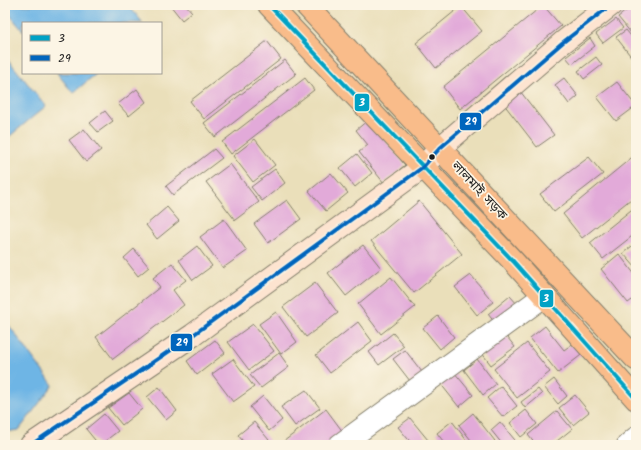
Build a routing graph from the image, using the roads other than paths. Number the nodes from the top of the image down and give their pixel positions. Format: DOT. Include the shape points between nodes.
graph roads {
  1 [pos="269,5"];
  2 [pos="306,5"];
  3 [pos="611,5"];
  4 [pos="440,148"];
  5 [pos="423,167"];
  6 [pos="544,296"];
  7 [pos="636,359"];
  8 [pos="636,399"];
  9 [pos="636,438"];
  10 [pos="31,445"];
  11 [pos="340,445"];
  12 [pos="628,445"];
  1 -- 5 [label="main road, লালমাই সড়ক"];
  2 -- 4 [label="main road, লালমাই সড়ক"];
  3 -- 4 [label="main road" via="562,43"];
  4 -- 5 [label="main road"];
  4 -- 7 [label="main road, লালমাই সড়ক"];
  5 -- 6 [label="main road, লালমাই সড়ক"];
  5 -- 10 [label="main road" via="194,335"];
  6 -- 8 [label="main road, লালমাই সড়ক"];
  6 -- 11 [label="street"];
  9 -- 12 [label="street"];
}
